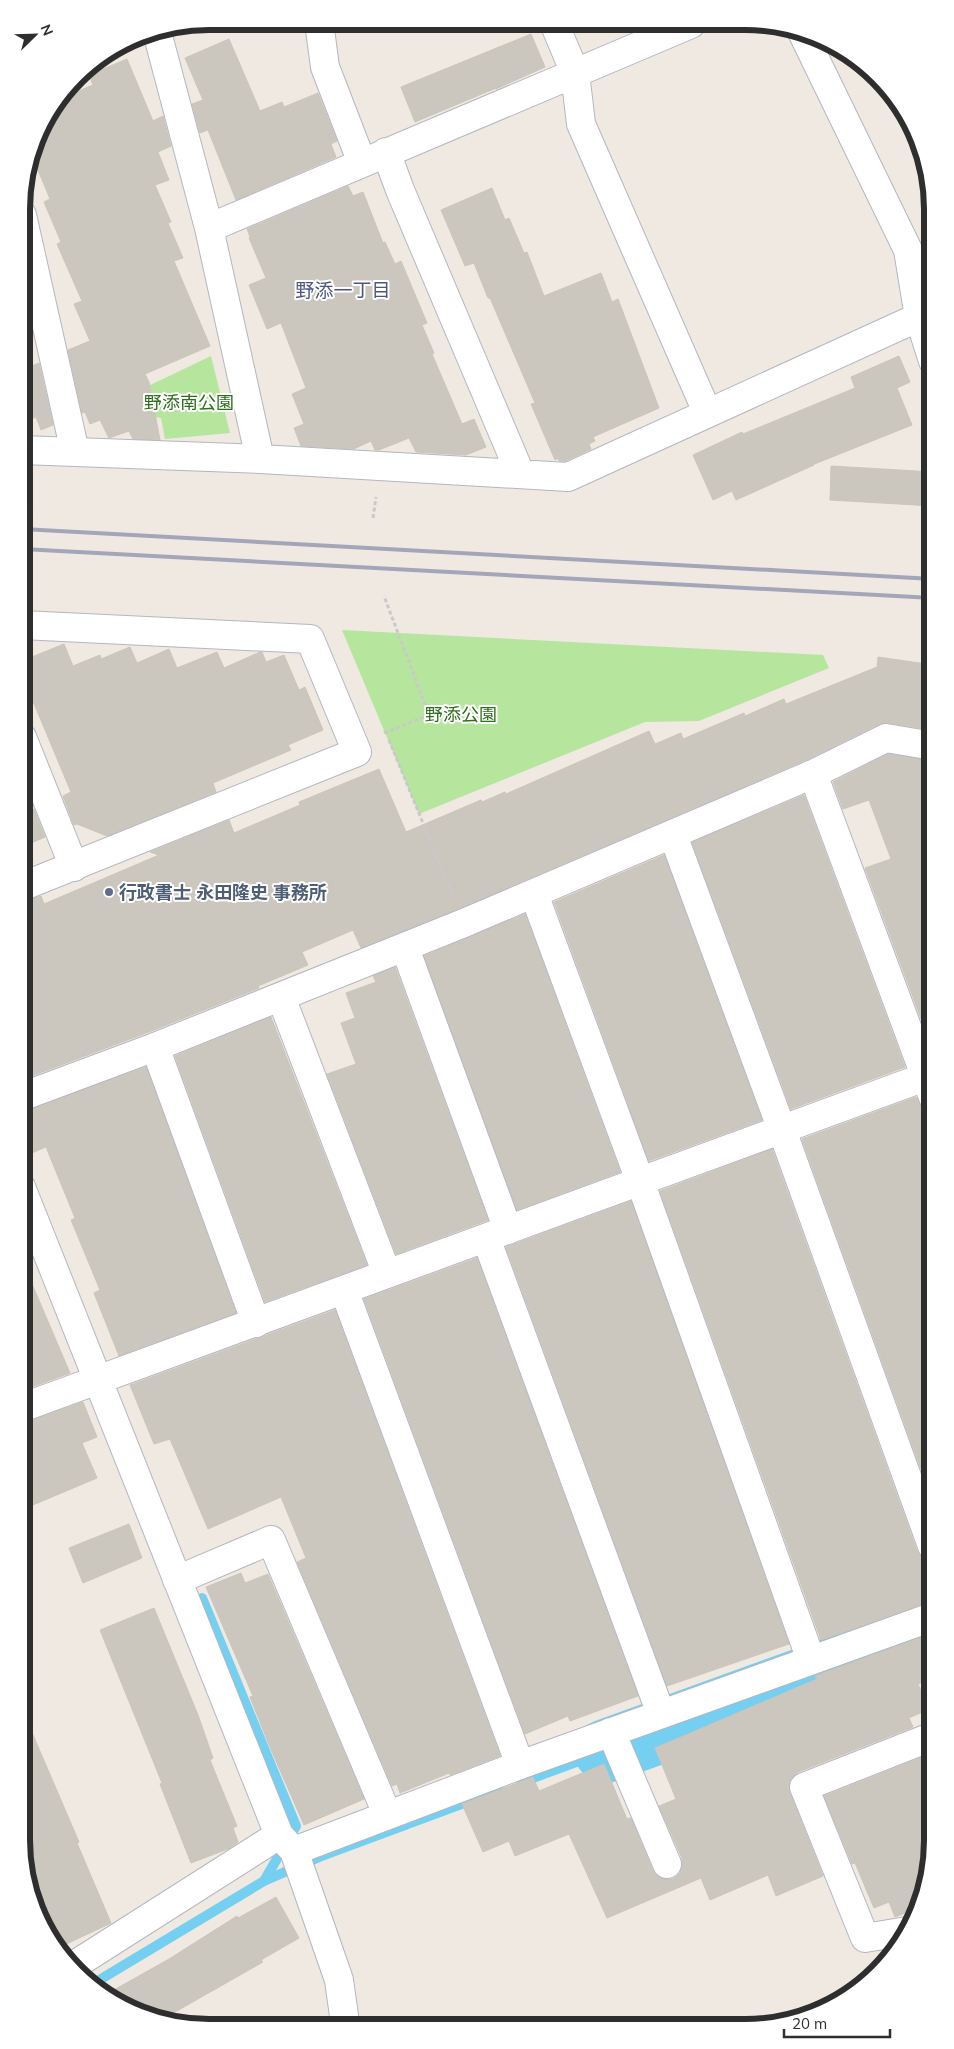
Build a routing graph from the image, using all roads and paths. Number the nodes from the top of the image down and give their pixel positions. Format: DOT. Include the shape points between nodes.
graph roads {
  1 [pos="320,30"];
  2 [pos="557,30"];
  3 [pos="676,30"];
  4 [pos="158,37"];
  5 [pos="817,45"];
  6 [pos="574,73"];
  7 [pos="386,152"];
  8 [pos="362,163"];
  9 [pos="209,228"];
  10 [pos="30,250"];
  11 [pos="919,317"];
  12 [pos="924,333"];
  13 [pos="707,412"];
  14 [pos="30,450"];
  15 [pos="75,452"];
  16 [pos="260,459"];
  17 [pos="520,473"];
  18 [pos="384,596"];
  19 [pos="30,625"];
  20 [pos="386,732"];
  21 [pos="924,744"];
  22 [pos="354,746"];
  23 [pos="30,757"];
  24 [pos="813,774"];
  25 [pos="673,835"];
  26 [pos="74,866"];
  27 [pos="30,883"];
  28 [pos="534,894"];
  29 [pos="464,923"];
  30 [pos="404,948"];
  31 [pos="281,997"];
  32 [pos="154,1047"];
  33 [pos="924,1067"];
  34 [pos="924,1085"];
  35 [pos="30,1094"];
  36 [pos="782,1130"];
  37 [pos="640,1181"];
  38 [pos="30,1210"];
  39 [pos="497,1234"];
  40 [pos="387,1274"];
  41 [pos="344,1290"];
  42 [pos="256,1323"];
  43 [pos="98,1380"];
  44 [pos="30,1405"];
  45 [pos="924,1524"];
  46 [pos="177,1580"];
  47 [pos="924,1620"];
  48 [pos="811,1660"];
  49 [pos="661,1714"];
  50 [pos="611,1732"];
  51 [pos="924,1740"];
  52 [pos="520,1764"];
  53 [pos="387,1814"];
  54 [pos="287,1843"];
  55 [pos="666,1864"];
  56 [pos="899,1932"];
  57 [pos="78,1963"];
  58 [pos="344,2019"];
  1 -- 8 [label="street" via="325,67"];
  2 -- 6 [label="street"];
  3 -- 6 [label="street"];
  4 -- 9 [label="street"];
  5 -- 11 [label="street" via="908,250"];
  6 -- 7 [label="street"];
  6 -- 13 [label="street" via="581,124"];
  7 -- 8 [label="street"];
  7 -- 17 [label="street"];
  8 -- 9 [label="street"];
  9 -- 16 [label="street"];
  10 -- 15 [label="street"];
  11 -- 12 [label="street"];
  11 -- 13 [label="street"];
  13 -- 17 [label="street" via="568,477"];
  14 -- 15 [label="street"];
  15 -- 16 [label="street"];
  16 -- 17 [label="street"];
  18 -- 20 [label="path" via="430,715"];
  19 -- 22 [label="street" via="310,639"];
  20 -- 22 [label="path"];
  20 -- 29 [label="path"];
  21 -- 24 [label="street" via="886,738"];
  22 -- 26 [label="street" via="357,752"];
  23 -- 26 [label="street"];
  24 -- 25 [label="street"];
  24 -- 33 [label="street"];
  25 -- 28 [label="street"];
  25 -- 36 [label="street"];
  26 -- 27 [label="street"];
  28 -- 29 [label="street"];
  28 -- 37 [label="street"];
  29 -- 30 [label="street"];
  30 -- 31 [label="street"];
  30 -- 39 [label="street"];
  31 -- 32 [label="street"];
  31 -- 40 [label="street"];
  32 -- 35 [label="street"];
  32 -- 42 [label="street"];
  34 -- 36 [label="street"];
  36 -- 37 [label="street"];
  36 -- 45 [label="street"];
  37 -- 39 [label="street"];
  37 -- 48 [label="street"];
  38 -- 43 [label="street"];
  39 -- 40 [label="street"];
  39 -- 49 [label="street"];
  40 -- 41 [label="street"];
  41 -- 42 [label="street"];
  41 -- 52 [label="street"];
  42 -- 43 [label="street"];
  43 -- 44 [label="street"];
  43 -- 46 [label="street"];
  46 -- 53 [label="street" via="271,1540"];
  46 -- 54 [label="street"];
  47 -- 48 [label="street"];
  48 -- 49 [label="street"];
  49 -- 50 [label="street"];
  50 -- 52 [label="street"];
  50 -- 55 [label="street"];
  51 -- 56 [label="street" via="804,1787 865,1938"];
  52 -- 53 [label="street"];
  53 -- 54 [label="street"];
  54 -- 57 [label="street"];
  54 -- 58 [label="street" via="339,1980"];
}
